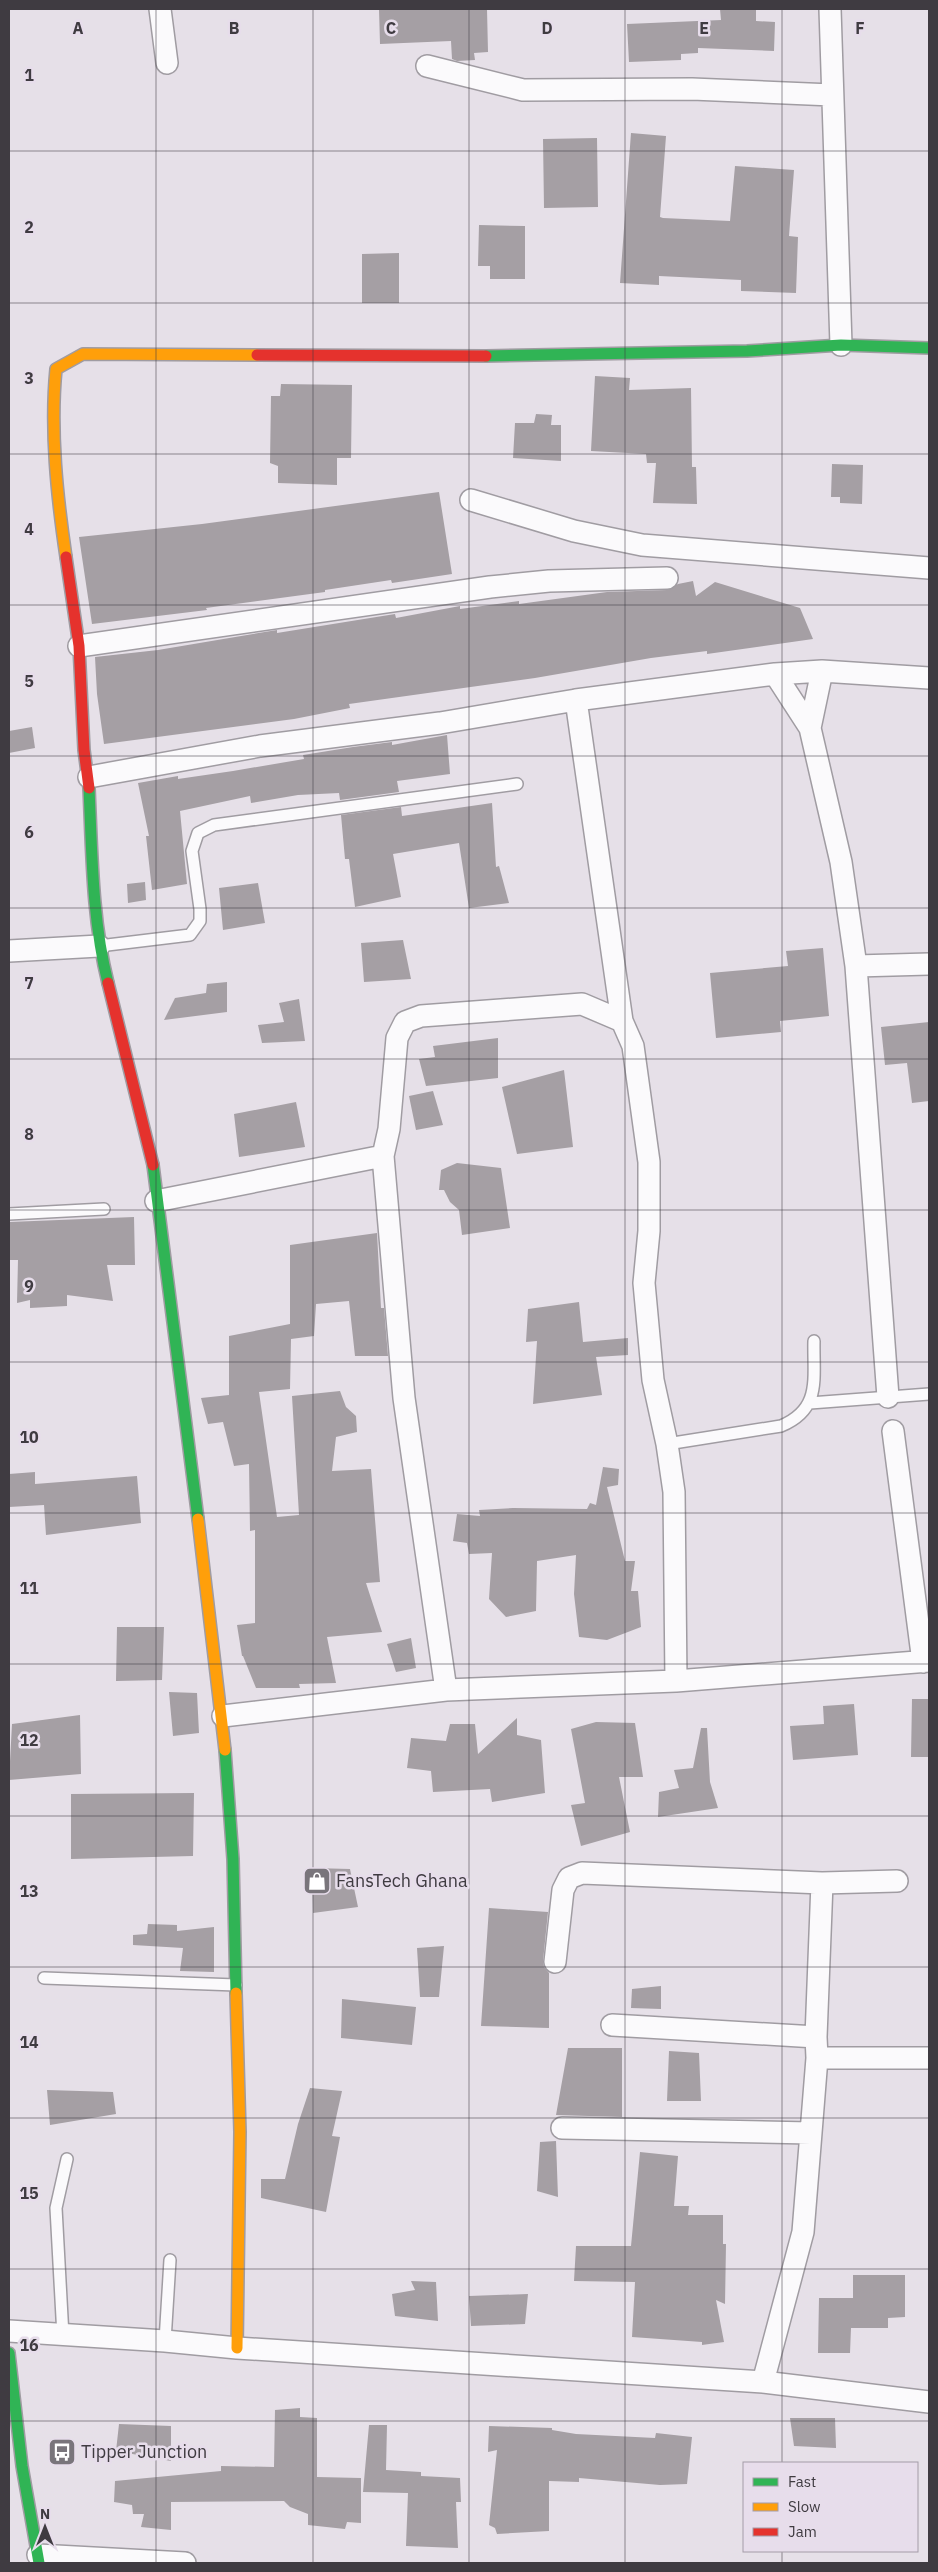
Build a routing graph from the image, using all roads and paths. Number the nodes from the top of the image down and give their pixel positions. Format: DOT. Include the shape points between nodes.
graph roads {
  1 [pos="160,9"];
  2 [pos="830,9"];
  3 [pos="168,63"];
  4 [pos="427,66"];
  5 [pos="832,95"];
  6 [pos="841,345"];
  7 [pos="929,348"];
  8 [pos="471,500"];
  9 [pos="929,568"];
  10 [pos="667,578"];
  11 [pos="79,646"];
  12 [pos="822,671"];
  13 [pos="775,674"];
  14 [pos="929,678"];
  15 [pos="576,700"];
  16 [pos="810,728"];
  17 [pos="89,777"];
  18 [pos="517,784"];
  19 [pos="99,946"];
  20 [pos="9,951"];
  21 [pos="929,964"];
  22 [pos="856,966"];
  23 [pos="622,1021"];
  24 [pos="383,1156"];
  25 [pos="156,1201"];
  26 [pos="104,1209"];
  27 [pos="9,1214"];
  28 [pos="814,1340"];
  29 [pos="929,1394"];
  30 [pos="888,1397"];
  31 [pos="810,1404"];
  32 [pos="893,1431"];
  33 [pos="667,1444"];
  34 [pos="926,1661"];
  35 [pos="676,1681"];
  36 [pos="446,1690"];
  37 [pos="223,1716"];
  38 [pos="897,1881"];
  39 [pos="822,1882"];
  40 [pos="556,1962"];
  41 [pos="44,1978"];
  42 [pos="236,1985"];
  43 [pos="612,2025"];
  44 [pos="816,2047"];
  45 [pos="929,2058"];
  46 [pos="562,2128"];
  47 [pos="812,2133"];
  48 [pos="67,2158"];
  49 [pos="170,2260"];
  50 [pos="9,2331"];
  51 [pos="62,2336"];
  52 [pos="165,2341"];
  53 [pos="237,2348"];
  54 [pos="9,2353"];
  55 [pos="763,2382"];
  56 [pos="929,2402"];
  57 [pos="38,2559"];
  58 [pos="185,2563"];
  1 -- 3 [label="street"];
  2 -- 5 [label="street"];
  4 -- 5 [label="street" via="522,90 692,89"];
  5 -- 6 [label="street"];
  6 -- 7 [label="main road"];
  6 -- 11 [label="main road" via="554,356 83,354 56,369 53,399 61,522"];
  8 -- 9 [label="street" via="574,531 642,545"];
  10 -- 11 [label="street" via="490,586"];
  11 -- 17 [label="main road" via="84,750"];
  12 -- 13 [label="street"];
  12 -- 14 [label="street"];
  12 -- 16 [label="street"];
  13 -- 15 [label="street"];
  13 -- 16 [label="street"];
  15 -- 17 [label="street" via="440,723 260,746"];
  15 -- 23 [label="street"];
  16 -- 22 [label="street" via="841,862"];
  17 -- 19 [label="main road"];
  18 -- 19 [label="lane" via="214,824 198,833 192,852 200,921 190,935"];
  19 -- 20 [label="street"];
  19 -- 25 [label="main road" via="151,1151"];
  21 -- 22 [label="street"];
  22 -- 30 [label="street"];
  23 -- 24 [label="street" via="582,1004 421,1016 406,1022 397,1038 389,1129"];
  23 -- 33 [label="street" via="633,1046 649,1162 649,1231 644,1284 653,1380"];
  24 -- 25 [label="street"];
  24 -- 36 [label="street" via="404,1398"];
  25 -- 37 [label="main road"];
  26 -- 27 [label="lane"];
  28 -- 31 [label="lane"];
  29 -- 30 [label="lane"];
  30 -- 31 [label="lane"];
  31 -- 33 [label="lane" via="797,1419 781,1426"];
  32 -- 34 [label="street"];
  33 -- 35 [label="street" via="674,1492"];
  34 -- 35 [label="street"];
  35 -- 36 [label="street"];
  36 -- 37 [label="street"];
  37 -- 42 [label="main road" via="233,1859"];
  38 -- 39 [label="street"];
  39 -- 40 [label="street" via="582,1873 569,1878 563,1890"];
  39 -- 44 [label="street"];
  41 -- 42 [label="lane"];
  42 -- 53 [label="main road" via="240,2132"];
  43 -- 44 [label="street"];
  44 -- 45 [label="street"];
  44 -- 47 [label="street"];
  46 -- 47 [label="street"];
  47 -- 55 [label="street" via="803,2232"];
  48 -- 51 [label="lane" via="56,2208"];
  49 -- 52 [label="lane"];
  50 -- 51 [label="street"];
  51 -- 52 [label="street"];
  52 -- 53 [label="street"];
  53 -- 55 [label="street"];
  54 -- 57 [label="main road" via="22,2466"];
  55 -- 56 [label="street"];
  57 -- 58 [label="street"];
}
